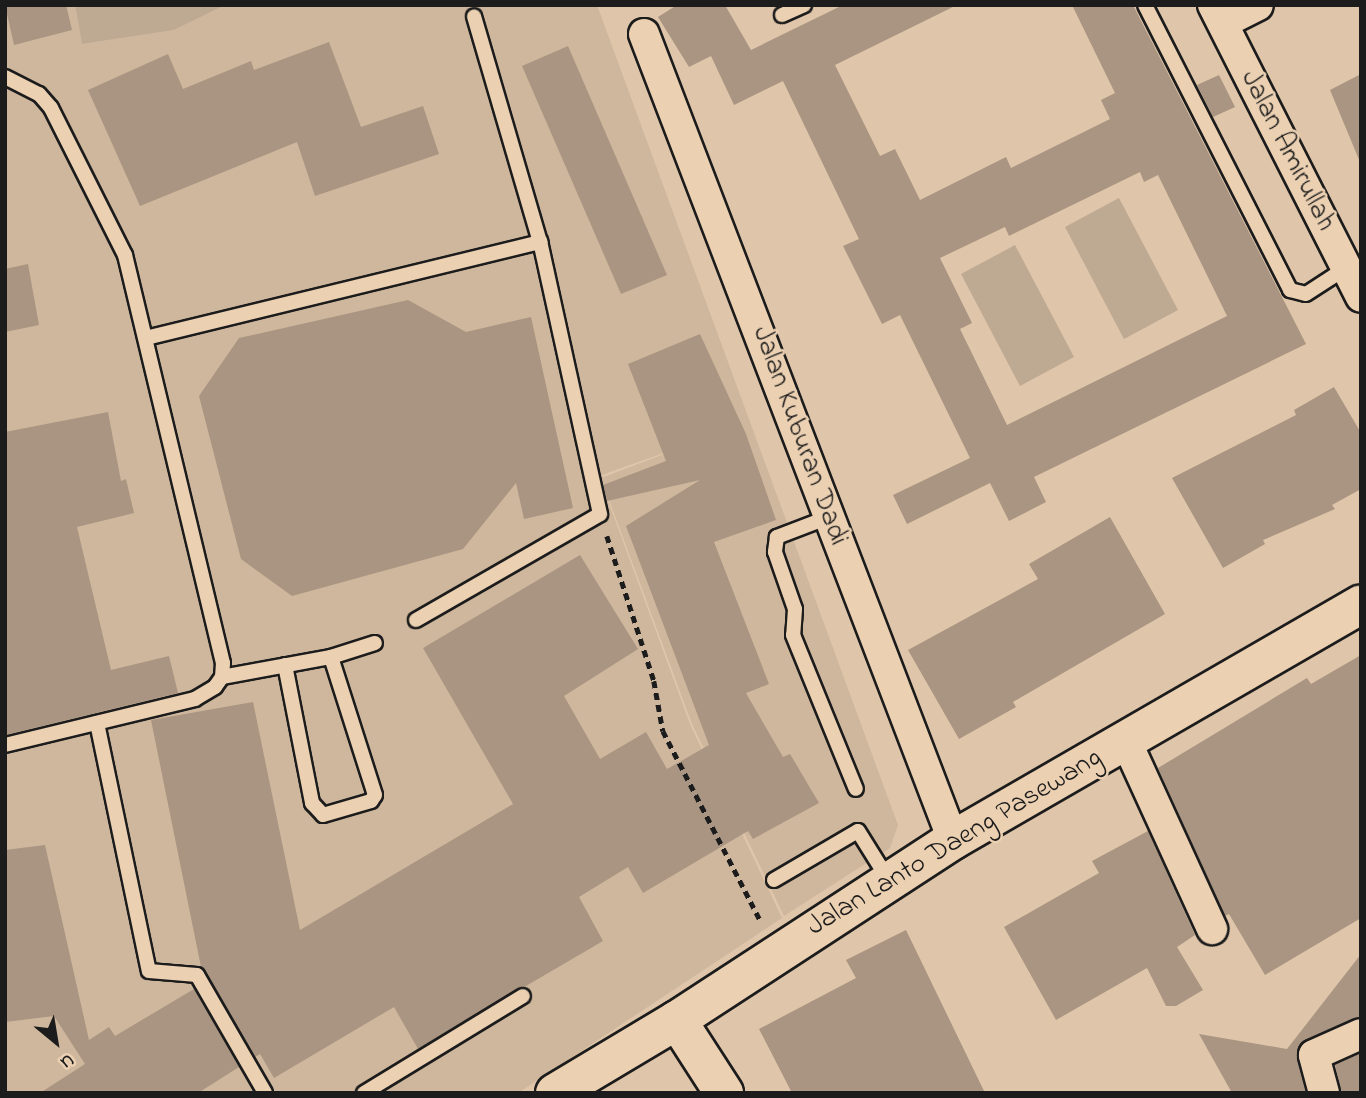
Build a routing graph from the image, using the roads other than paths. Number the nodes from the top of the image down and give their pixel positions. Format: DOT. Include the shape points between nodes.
graph roads {
  1 [pos="804,5"];
  2 [pos="1145,5"];
  3 [pos="1258,5"];
  4 [pos="1218,14"];
  5 [pos="782,15"];
  6 [pos="474,16"];
  7 [pos="644,34"];
  8 [pos="5,78"];
  9 [pos="540,242"];
  10 [pos="1346,268"];
  11 [pos="1361,297"];
  12 [pos="146,338"];
  13 [pos="829,517"];
  14 [pos="1361,604"];
  15 [pos="416,620"];
  16 [pos="376,643"];
  17 [pos="331,657"];
  18 [pos="285,665"];
  19 [pos="222,677"];
  20 [pos="97,723"];
  21 [pos="1126,741"];
  22 [pos="5,745"];
  23 [pos="856,789"];
  24 [pos="953,840"];
  25 [pos="774,880"];
  26 [pos="889,880"];
  27 [pos="1212,929"];
  28 [pos="523,996"];
  29 [pos="677,1020"];
  30 [pos="1361,1034"];
  31 [pos="265,1093"];
  32 [pos="363,1093"];
  33 [pos="555,1093"];
  34 [pos="724,1093"];
  35 [pos="1324,1093"];
  1 -- 5 [label="lane"];
  2 -- 10 [label="lane" via="1290,290 1306,294"];
  3 -- 4 [label="street"];
  4 -- 10 [label="street, Jalan Amirullah"];
  6 -- 9 [label="lane"];
  7 -- 13 [label="street, Jalan Kuburan Dadi"];
  8 -- 12 [label="lane" via="39,94 73,148 125,255"];
  9 -- 12 [label="lane"];
  9 -- 15 [label="lane" via="600,514"];
  10 -- 11 [label="street, Jalan Amirullah"];
  12 -- 19 [label="lane" via="223,663"];
  13 -- 23 [label="lane" via="777,537 775,552 795,609 793,635"];
  13 -- 24 [label="street, Jalan Kuburan Dadi"];
  14 -- 21 [label="main road, Jalan Lanto Daeng Pasewang"];
  16 -- 17 [label="lane"];
  17 -- 18 [label="lane"];
  17 -- 18 [label="lane" via="374,795 371,802 323,815 312,803"];
  18 -- 19 [label="lane"];
  19 -- 20 [label="lane" via="195,699"];
  20 -- 22 [label="lane"];
  20 -- 31 [label="lane" via="149,971 197,975"];
  21 -- 24 [label="main road, Jalan Lanto Daeng Pasewang"];
  21 -- 27 [label="street"];
  24 -- 26 [label="main road, Jalan Lanto Daeng Pasewang"];
  25 -- 26 [label="lane" via="858,831"];
  26 -- 29 [label="main road, Jalan Lanto Daeng Pasewang"];
  28 -- 32 [label="lane"];
  29 -- 33 [label="main road, Jalan Lanto Daeng Pasewang"];
  29 -- 34 [label="main road"];
  30 -- 35 [label="street" via="1314,1055"];
}
